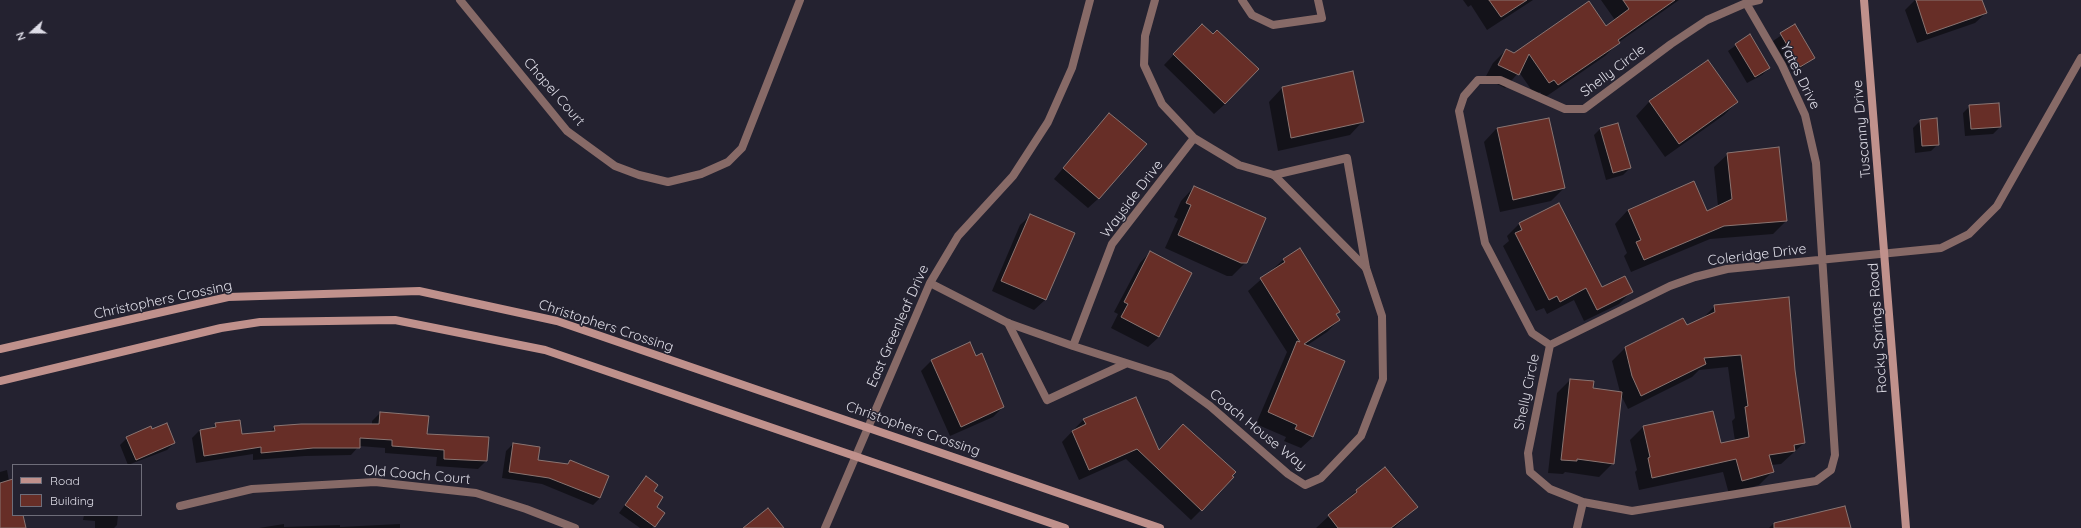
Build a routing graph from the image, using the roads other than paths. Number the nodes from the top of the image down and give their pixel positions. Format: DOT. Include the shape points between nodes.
graph roads {
  1 [pos="460,0"];
  2 [pos="800,0"];
  3 [pos="1090,0"];
  4 [pos="1155,0"];
  5 [pos="1242,0"];
  6 [pos="1318,0"];
  7 [pos="1759,0"];
  8 [pos="1864,0"];
  9 [pos="1746,3"];
  10 [pos="2081,58"];
  11 [pos="1194,138"];
  12 [pos="1274,175"];
  13 [pos="1885,255"];
  14 [pos="1824,261"];
  15 [pos="1366,268"];
  16 [pos="930,283"];
  17 [pos="1008,323"];
  18 [pos="1550,345"];
  19 [pos="1073,346"];
  20 [pos="0,349"];
  21 [pos="1125,364"];
  22 [pos="0,381"];
  23 [pos="867,427"];
  24 [pos="857,456"];
  25 [pos="1583,502"];
  26 [pos="180,506"];
  27 [pos="576,528"];
  28 [pos="825,528"];
  29 [pos="1065,528"];
  30 [pos="1160,528"];
  31 [pos="1576,528"];
  32 [pos="1906,528"];
  1 -- 2 [label="street, Chapel Court" via="567,132 615,166 668,182 701,174 728,162 742,148"];
  3 -- 16 [label="street, East Greenleaf Drive" via="1072,68 1048,122 1013,176 958,236"];
  4 -- 11 [label="street" via="1145,36 1144,65 1162,104"];
  5 -- 6 [label="street" via="1252,15 1273,25 1322,18"];
  7 -- 9 [label="street, Shelly Circle"];
  8 -- 13 [label="street, Tuscanny Drive"];
  9 -- 14 [label="street, Yates Drive" via="1782,64 1805,114 1816,163"];
  9 -- 18 [label="street, Shelly Circle" via="1707,20 1584,109 1565,109 1500,80 1478,80 1464,96 1459,111 1485,243 1532,332"];
  10 -- 13 [label="street, Rocky Springs Road" via="1997,206 1969,234 1941,248"];
  11 -- 12 [label="street" via="1239,166"];
  11 -- 19 [label="street, Wayside Drive" via="1112,244"];
  12 -- 15 [label="street, Coach House Way"];
  12 -- 15 [label="street" via="1347,158"];
  13 -- 14 [label="street, Coleridge Drive"];
  13 -- 32 [label="street, Rocky Springs Road"];
  14 -- 18 [label="street, Coleridge Drive" via="1727,269 1695,277"];
  14 -- 25 [label="street, Shelly Circle" via="1835,455 1831,470 1816,481 1632,511"];
  15 -- 21 [label="street, Coach House Way" via="1382,316 1383,379 1361,436 1321,478 1305,484 1288,474 1210,406 1170,377"];
  16 -- 17 [label="street, Coach House Way"];
  16 -- 23 [label="street, East Greenleaf Drive"];
  17 -- 19 [label="street, Coach House Way"];
  17 -- 21 [label="street" via="1047,400"];
  18 -- 25 [label="street, Shelly Circle" via="1528,453 1530,472 1550,489"];
  19 -- 21 [label="street, Coach House Way"];
  20 -- 23 [label="street, Christophers Crossing" via="228,297 419,291 557,321"];
  22 -- 24 [label="street" via="221,328 260,322 395,320 545,350"];
  23 -- 24 [label="street, East Greenleaf Drive"];
  23 -- 30 [label="street, Christophers Crossing"];
  24 -- 28 [label="street, East Greenleaf Drive"];
  24 -- 29 [label="street"];
  25 -- 31 [label="street"];
  26 -- 27 [label="street, Old Coach Court" via="252,489 375,482 476,494"];
}
